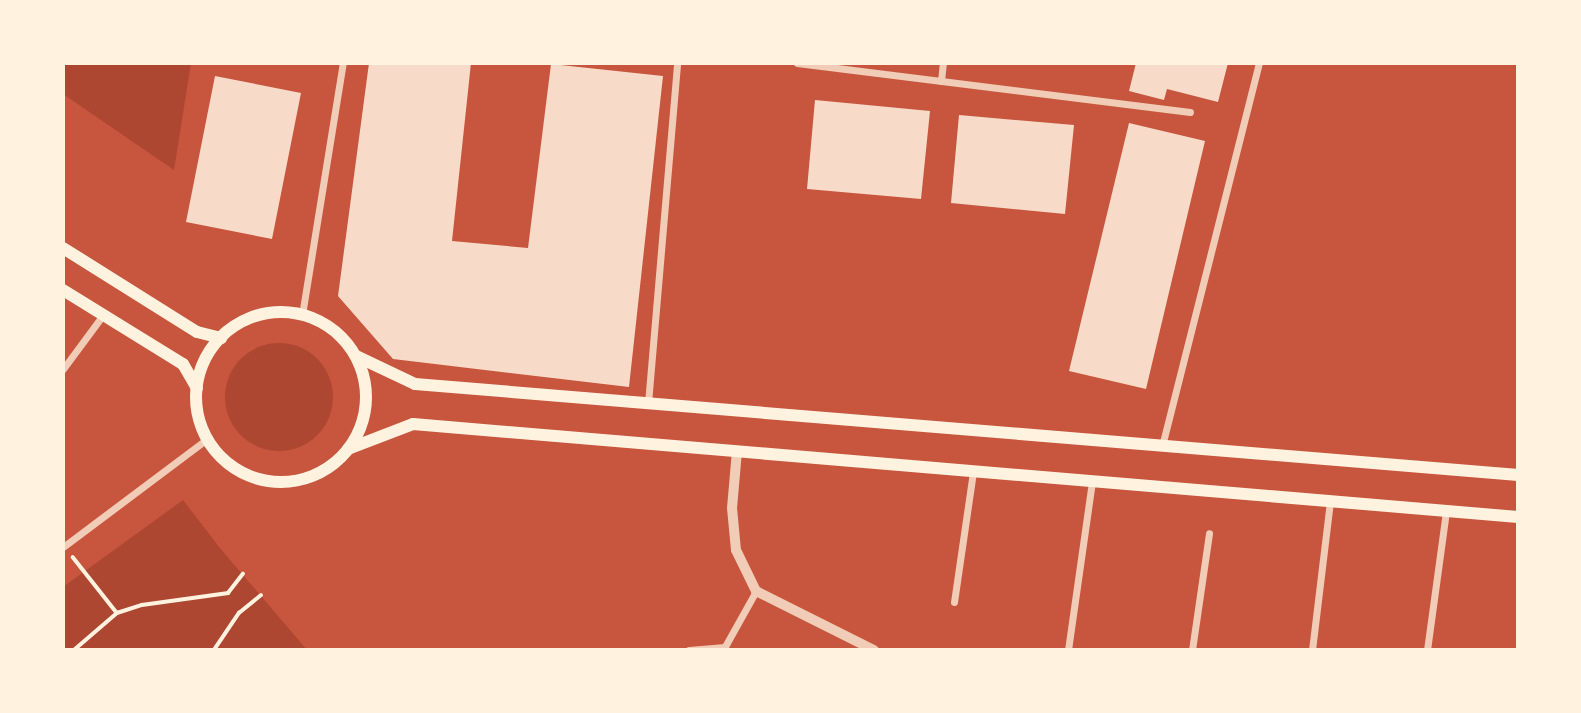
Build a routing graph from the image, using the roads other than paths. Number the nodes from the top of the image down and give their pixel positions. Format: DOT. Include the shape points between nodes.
graph roads {
  1 [pos="343,63"];
  2 [pos="677,63"];
  3 [pos="797,63"];
  4 [pos="943,63"];
  5 [pos="1259,63"];
  6 [pos="941,81"];
  7 [pos="1190,112"];
  8 [pos="63,248"];
  9 [pos="63,290"];
  10 [pos="103,315"];
  11 [pos="302,315"];
  12 [pos="221,338"];
  13 [pos="356,356"];
  14 [pos="63,369"];
  15 [pos="197,388"];
  16 [pos="648,403"];
  17 [pos="207,439"];
  18 [pos="1162,446"];
  19 [pos="348,449"];
  20 [pos="737,451"];
  21 [pos="973,471"];
  22 [pos="1518,475"];
  23 [pos="1092,481"];
  24 [pos="1330,502"];
  25 [pos="1446,511"];
  26 [pos="1518,517"];
  27 [pos="1209,533"];
  28 [pos="64,546"];
  29 [pos="756,591"];
  30 [pos="954,602"];
  31 [pos="724,648"];
  32 [pos="866,648"];
  33 [pos="689,650"];
  34 [pos="1068,650"];
  35 [pos="1192,650"];
  36 [pos="1312,650"];
  37 [pos="1427,650"];
  1 -- 11 [label="street"];
  2 -- 16 [label="street"];
  3 -- 6 [label="street"];
  4 -- 6 [label="street"];
  5 -- 18 [label="street"];
  6 -- 7 [label="street"];
  8 -- 12 [label="main road" via="197,332"];
  9 -- 10 [label="main road"];
  10 -- 14 [label="street"];
  10 -- 15 [label="main road" via="183,364"];
  11 -- 12 [label="main road" via="273,312 244,320"];
  11 -- 13 [label="main road" via="342,338"];
  12 -- 15 [label="main road" via="204,361"];
  13 -- 16 [label="main road" via="415,384"];
  13 -- 19 [label="main road" via="365,380 366,404 361,428"];
  15 -- 17 [label="main road" via="198,414"];
  16 -- 18 [label="main road"];
  17 -- 19 [label="main road" via="225,461 248,476 275,482 303,480 328,468"];
  17 -- 28 [label="street"];
  18 -- 22 [label="main road"];
  19 -- 20 [label="main road" via="413,424"];
  20 -- 21 [label="main road"];
  20 -- 29 [label="street" via="732,508 736,550"];
  21 -- 23 [label="main road"];
  21 -- 30 [label="street"];
  23 -- 24 [label="main road"];
  23 -- 34 [label="street"];
  24 -- 25 [label="main road"];
  24 -- 36 [label="street"];
  25 -- 26 [label="main road"];
  25 -- 37 [label="street"];
  27 -- 35 [label="street"];
  29 -- 31 [label="street"];
  29 -- 32 [label="street"];
  31 -- 33 [label="street"];
}
